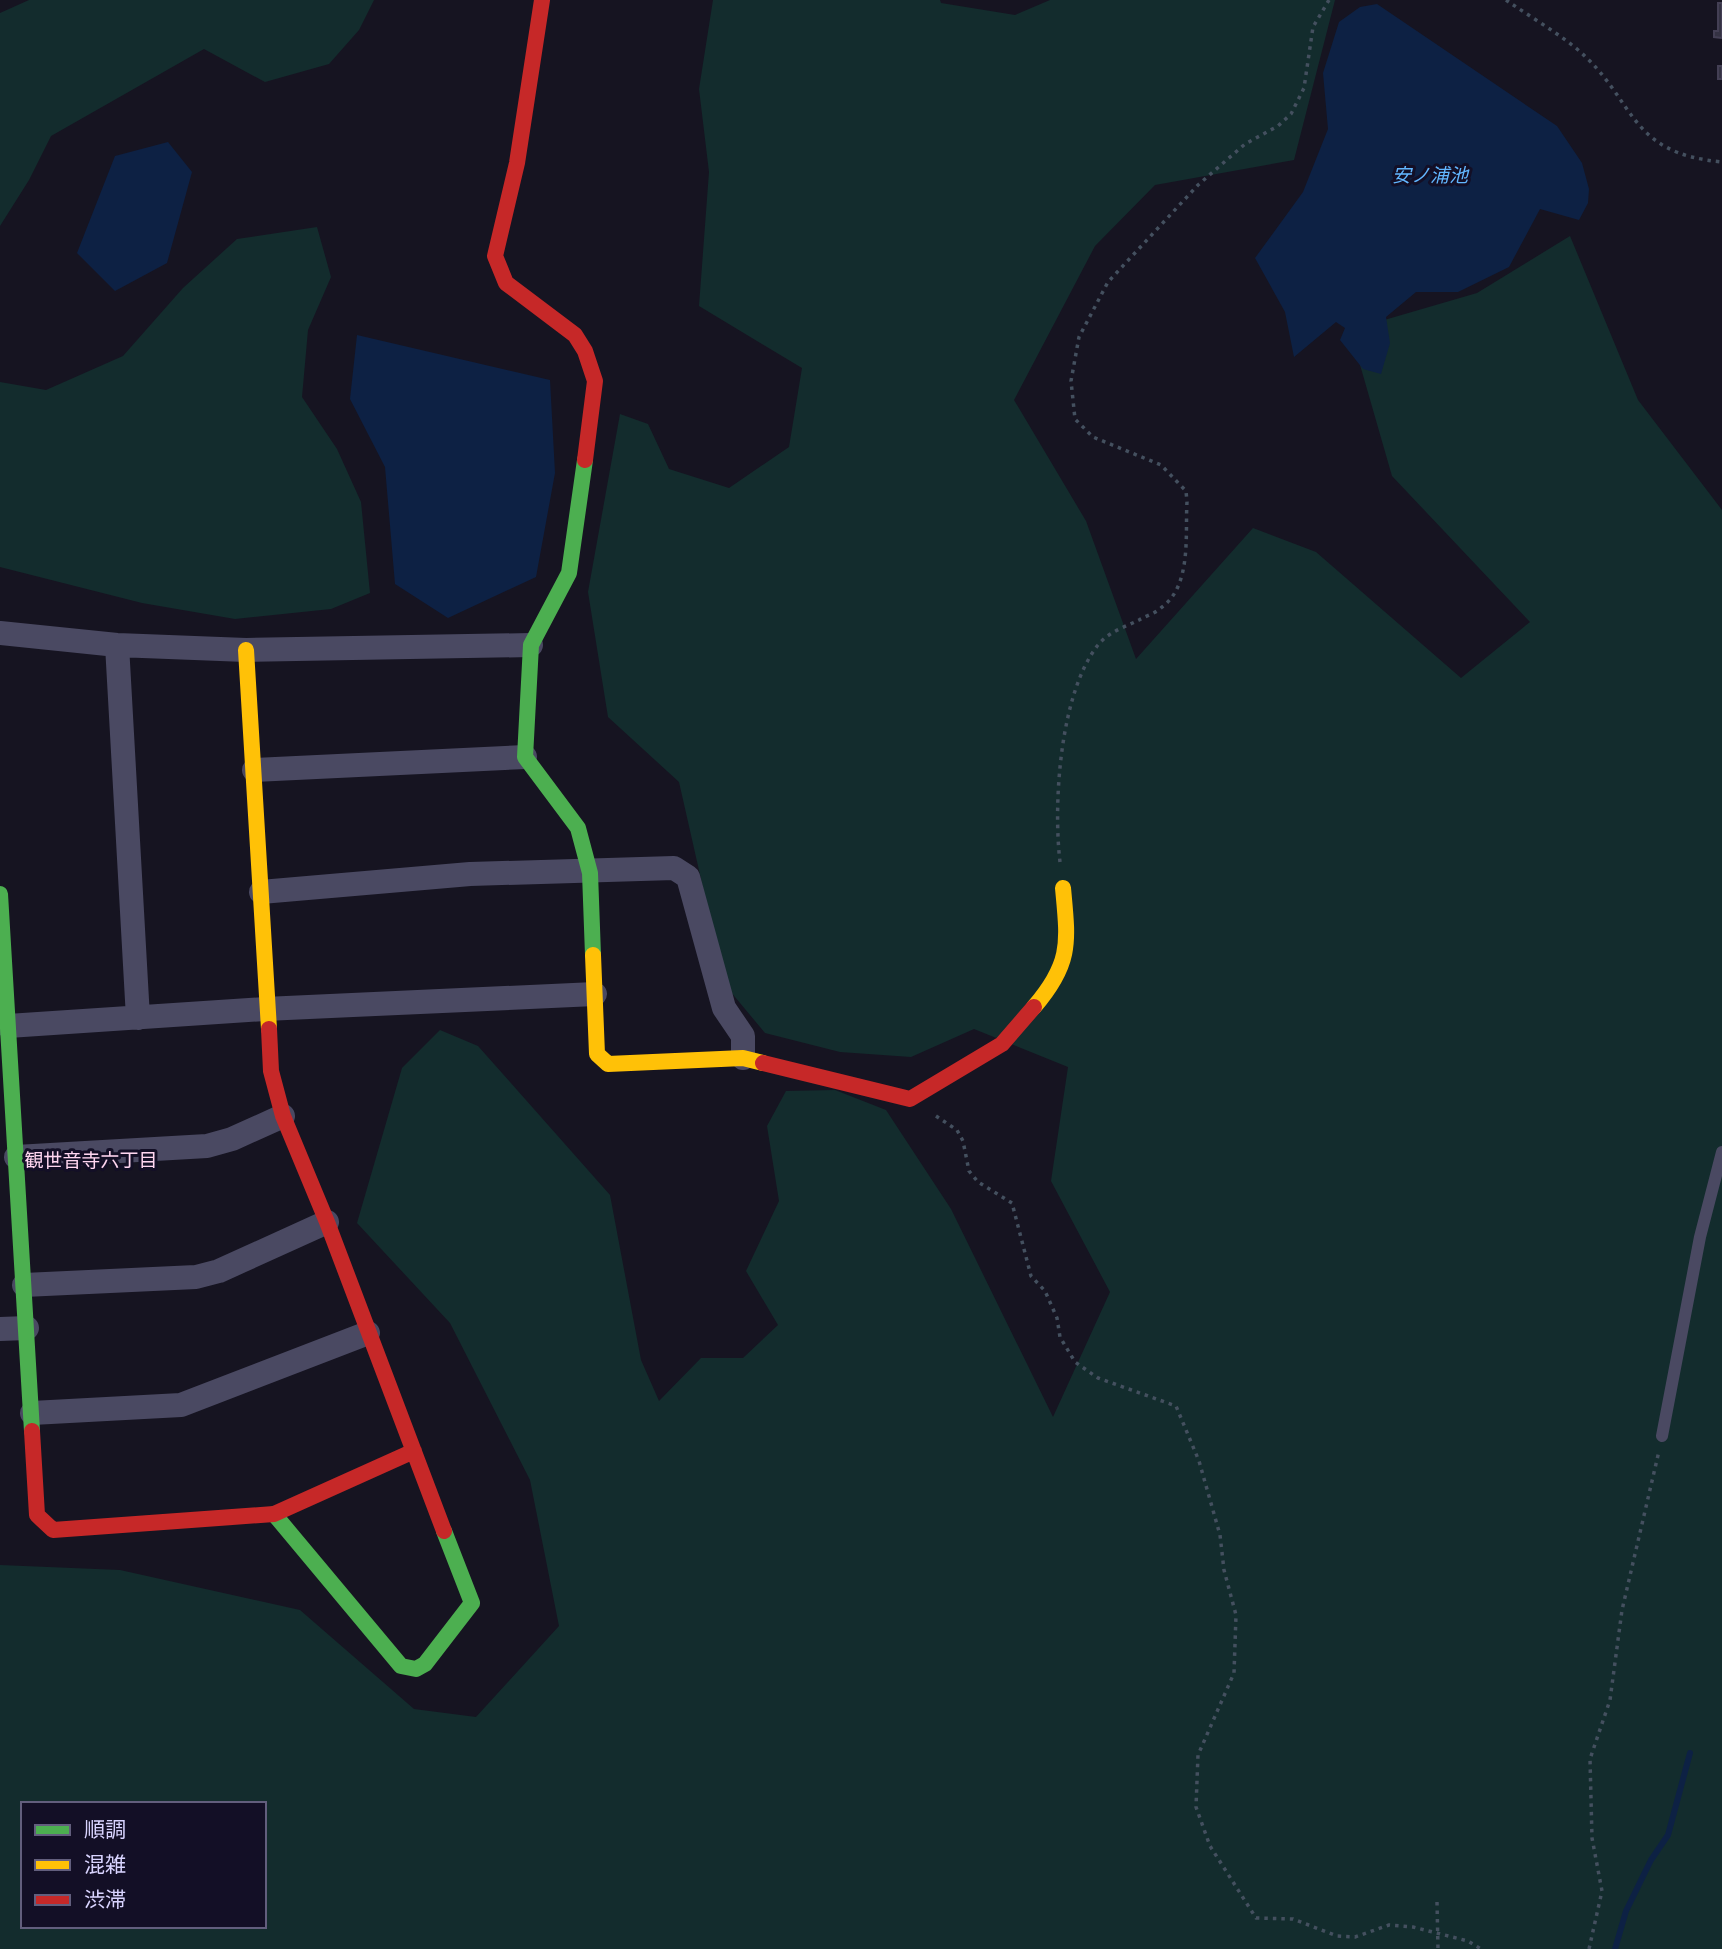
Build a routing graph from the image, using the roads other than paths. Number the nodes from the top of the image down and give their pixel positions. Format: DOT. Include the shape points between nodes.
graph roads {
  1 [pos="542,0"];
  2 [pos="0,634"];
  3 [pos="117,645"];
  4 [pos="531,645"];
  5 [pos="246,650"];
  6 [pos="525,757"];
  7 [pos="254,770"];
  8 [pos="590,873"];
  9 [pos="1063,888"];
  10 [pos="261,892"];
  11 [pos="0,894"];
  12 [pos="595,994"];
  13 [pos="265,1009"];
  14 [pos="5,1011"];
  15 [pos="138,1018"];
  16 [pos="744,1058"];
  17 [pos="283,1116"];
  18 [pos="1722,1152"];
  19 [pos="16,1157"];
  20 [pos="9,1201"];
  21 [pos="327,1222"];
  22 [pos="24,1285"];
  23 [pos="27,1328"];
  24 [pos="0,1329"];
  25 [pos="368,1333"];
  26 [pos="32,1413"];
  27 [pos="1662,1436"];
  28 [pos="414,1451"];
  29 [pos="274,1514"];
  1 -- 4 [label="street" via="517,163 495,256 508,286 576,336 595,381 571,564"];
  2 -- 3 [label="street"];
  3 -- 5 [label="street"];
  3 -- 15 [label="street"];
  4 -- 5 [label="street"];
  4 -- 6 [label="street"];
  5 -- 7 [label="street"];
  6 -- 7 [label="street"];
  6 -- 8 [label="street" via="578,828"];
  7 -- 10 [label="street"];
  8 -- 10 [label="street" via="470,874"];
  8 -- 12 [label="street"];
  8 -- 16 [label="street" via="674,868 688,877 724,1008 743,1036"];
  9 -- 16 [label="street" via="1068,946 1053,985 1002,1044 909,1099"];
  10 -- 13 [label="street"];
  11 -- 14 [label="street"];
  12 -- 13 [label="street"];
  12 -- 16 [label="street" via="597,1054 608,1065"];
  13 -- 15 [label="street"];
  13 -- 17 [label="street" via="271,1071"];
  14 -- 15 [label="street"];
  14 -- 19 [label="street"];
  17 -- 19 [label="street" via="208,1146"];
  17 -- 21 [label="street"];
  18 -- 27 [label="lane" via="1700,1237"];
  19 -- 20 [label="street"];
  20 -- 22 [label="street"];
  21 -- 22 [label="street" via="196,1278"];
  21 -- 25 [label="street"];
  22 -- 23 [label="street"];
  23 -- 24 [label="street"];
  23 -- 26 [label="street"];
  25 -- 26 [label="street" via="181,1405"];
  25 -- 28 [label="street"];
  26 -- 29 [label="street" via="37,1516 53,1530"];
  28 -- 29 [label="street"];
  28 -- 29 [label="street" via="472,1603 425,1664 416,1669 401,1666"];
}
